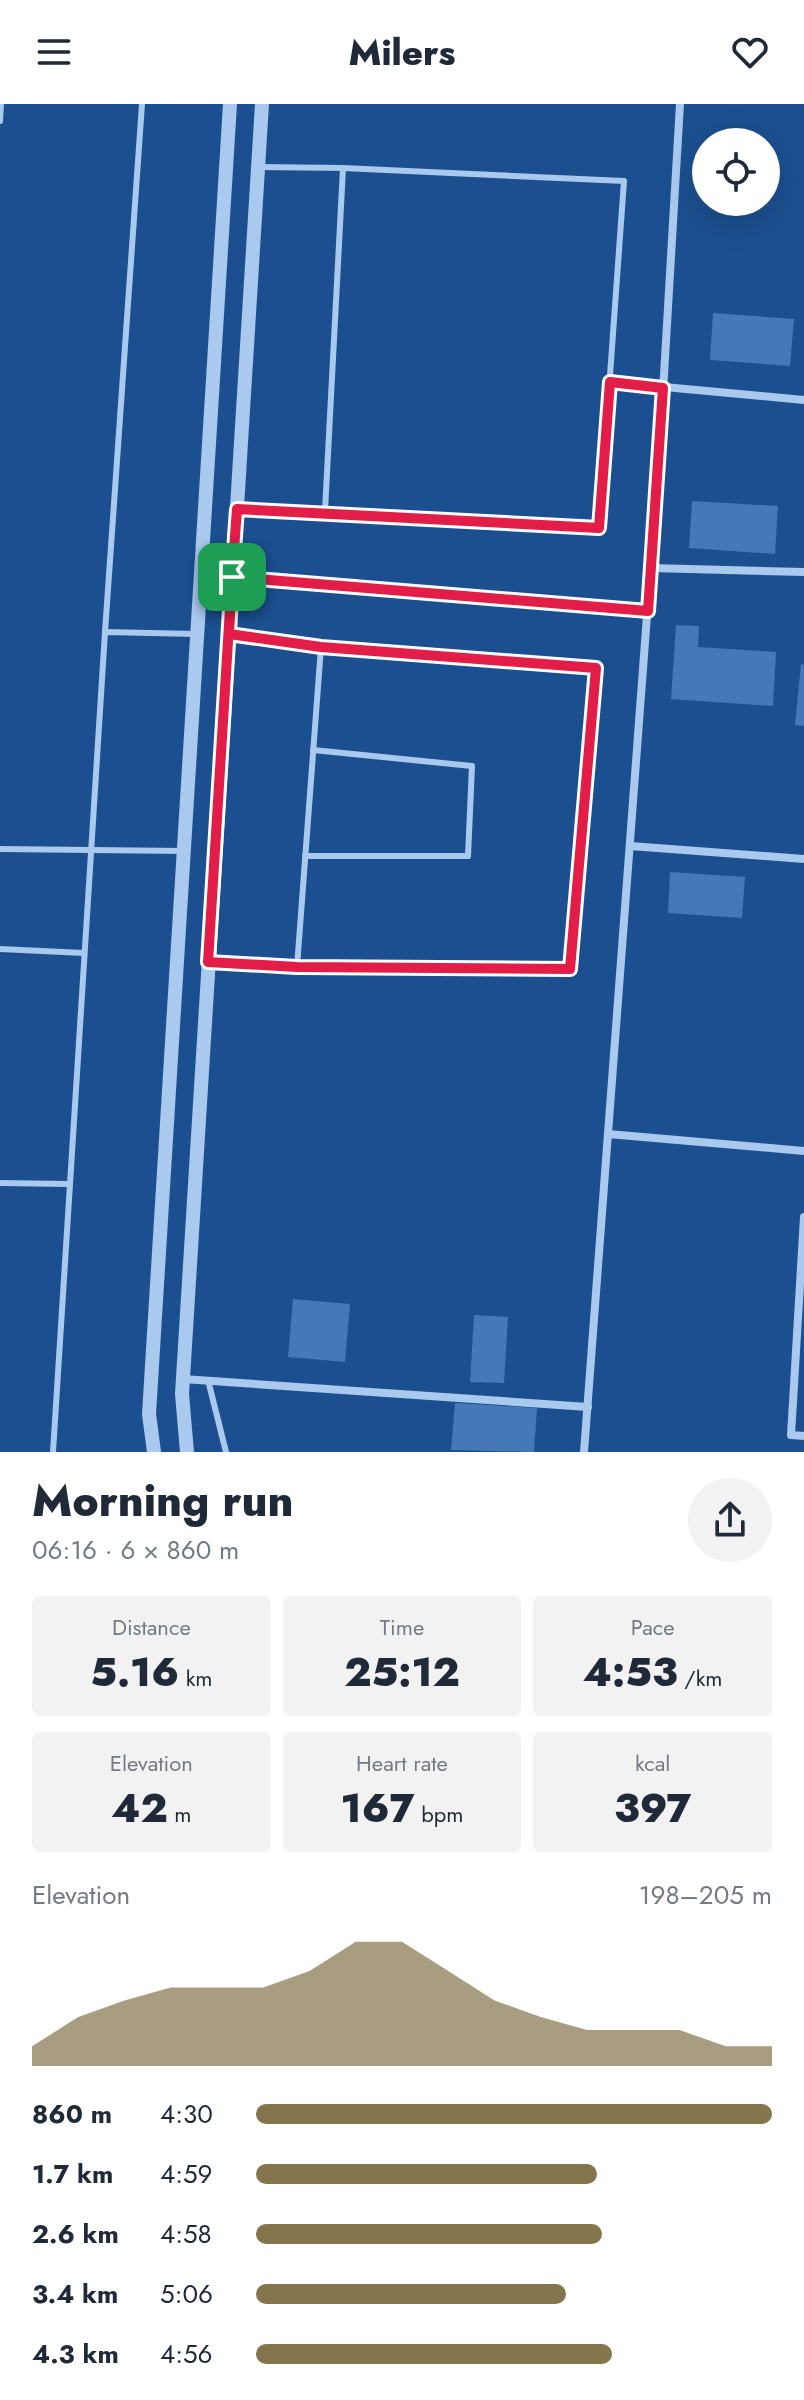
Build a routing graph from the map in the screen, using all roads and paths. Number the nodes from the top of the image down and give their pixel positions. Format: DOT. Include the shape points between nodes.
graph roads {
  1 [pos="1,104"];
  2 [pos="142,104"];
  3 [pos="230,104"];
  4 [pos="262,104"];
  5 [pos="680,104"];
  6 [pos="0,114"];
  7 [pos="0,121"];
  8 [pos="258,167"];
  9 [pos="343,168"];
  10 [pos="610,382"];
  11 [pos="663,388"];
  12 [pos="804,400"];
  13 [pos="237,509"];
  14 [pos="325,511"];
  15 [pos="651,568"];
  16 [pos="804,572"];
  17 [pos="200,575"];
  18 [pos="232,577"];
  19 [pos="648,611"];
  20 [pos="105,632"];
  21 [pos="196,634"];
  22 [pos="229,634"];
  23 [pos="321,647"];
  24 [pos="313,750"];
  25 [pos="630,846"];
  26 [pos="0,849"];
  27 [pos="91,851"];
  28 [pos="183,851"];
  29 [pos="305,856"];
  30 [pos="804,859"];
  31 [pos="0,949"];
  32 [pos="84,953"];
  33 [pos="208,962"];
  34 [pos="297,967"];
  35 [pos="608,1134"];
  36 [pos="804,1151"];
  37 [pos="0,1183"];
  38 [pos="67,1184"];
  39 [pos="804,1217"];
  40 [pos="183,1379"];
  41 [pos="208,1380"];
  42 [pos="588,1407"];
  43 [pos="804,1436"];
  44 [pos="53,1452"];
  45 [pos="154,1452"];
  46 [pos="187,1452"];
  47 [pos="226,1452"];
  48 [pos="584,1452"];
  1 -- 6 [label="lane"];
  2 -- 20 [label="lane"];
  3 -- 17 [label="street"];
  4 -- 8 [label="street"];
  5 -- 11 [label="street"];
  6 -- 7 [label="lane"];
  8 -- 9 [label="lane"];
  8 -- 13 [label="street"];
  9 -- 10 [label="lane" via="624,181"];
  9 -- 14 [label="lane"];
  10 -- 11 [label="street"];
  10 -- 14 [label="lane" via="599,528"];
  11 -- 12 [label="street"];
  11 -- 15 [label="street"];
  13 -- 14 [label="lane"];
  13 -- 18 [label="street"];
  15 -- 16 [label="street"];
  15 -- 19 [label="street"];
  17 -- 18 [label="street"];
  17 -- 21 [label="street"];
  18 -- 19 [label="street"];
  18 -- 22 [label="street"];
  19 -- 25 [label="street"];
  20 -- 21 [label="lane"];
  20 -- 27 [label="lane"];
  21 -- 28 [label="street"];
  22 -- 23 [label="lane"];
  22 -- 33 [label="street"];
  23 -- 24 [label="lane"];
  23 -- 34 [label="lane" via="596,668 570,969"];
  24 -- 29 [label="lane"];
  24 -- 29 [label="lane" via="472,766 468,856"];
  25 -- 30 [label="street"];
  25 -- 35 [label="street"];
  26 -- 27 [label="lane"];
  27 -- 28 [label="lane"];
  27 -- 32 [label="lane"];
  28 -- 45 [label="street" via="149,1414"];
  29 -- 34 [label="lane"];
  31 -- 32 [label="lane"];
  32 -- 38 [label="lane"];
  33 -- 34 [label="lane"];
  33 -- 40 [label="street"];
  35 -- 36 [label="street"];
  35 -- 42 [label="street"];
  37 -- 38 [label="lane"];
  38 -- 44 [label="lane"];
  39 -- 43 [label="street" via="791,1435"];
  40 -- 41 [label="street"];
  40 -- 46 [label="street"];
  41 -- 42 [label="street"];
  41 -- 47 [label="lane"];
  42 -- 48 [label="street"];
}
